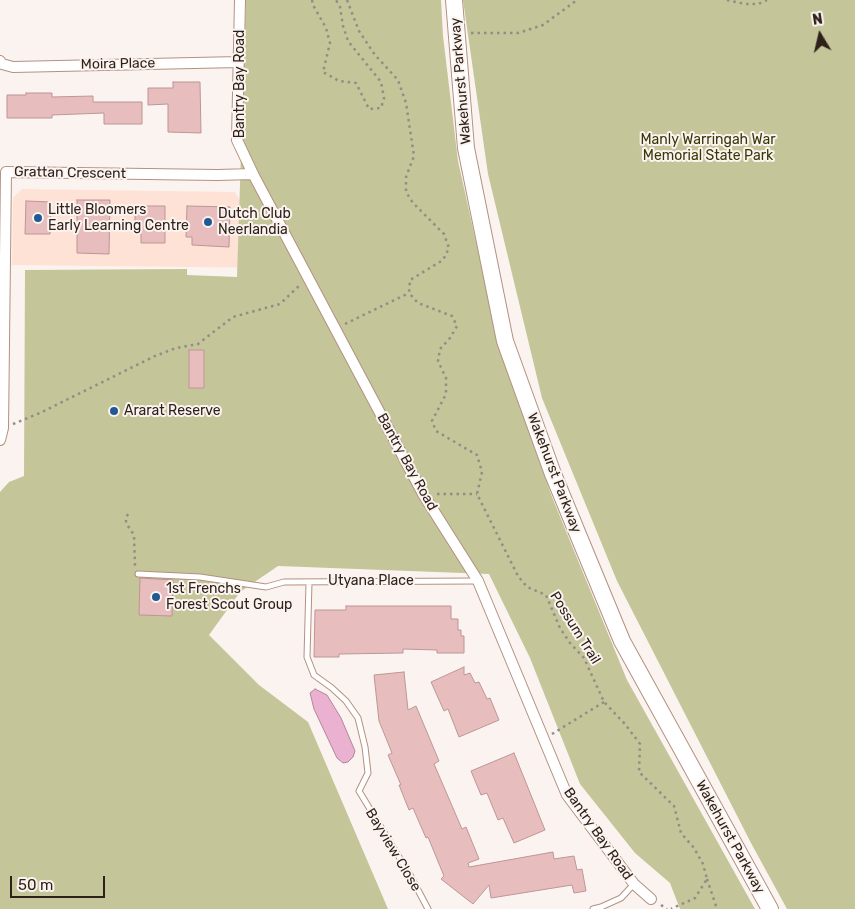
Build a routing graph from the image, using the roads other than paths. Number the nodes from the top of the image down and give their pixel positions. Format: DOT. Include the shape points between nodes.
graph roads {
  1 [pos="240,0"];
  2 [pos="454,0"];
  3 [pos="0,61"];
  4 [pos="239,62"];
  5 [pos="253,174"];
  6 [pos="0,440"];
  7 [pos="138,574"];
  8 [pos="478,581"];
  9 [pos="309,582"];
  10 [pos="634,884"];
  11 [pos="651,900"];
  12 [pos="428,909"];
  13 [pos="593,909"];
  14 [pos="770,909"];
  1 -- 4 [label="street, Bantry Bay Road"];
  2 -- 14 [label="main road, Wakehurst Parkway" via="466,148 505,341 552,474 622,641"];
  3 -- 4 [label="street, Moira Place" via="13,67"];
  4 -- 5 [label="street, Bantry Bay Road" via="237,140"];
  5 -- 6 [label="street, Grattan Crescent" via="6,172 3,428"];
  5 -- 8 [label="street, Bantry Bay Road" via="422,494"];
  7 -- 9 [label="lane, Utyana Place" via="200,577 266,587 284,582"];
  8 -- 9 [label="lane, Utyana Place"];
  8 -- 10 [label="street, Bantry Bay Road" via="567,795"];
  9 -- 12 [label="lane, Bayview Close" via="307,657 314,675 346,701 358,718 368,773 359,791"];
  10 -- 11 [label="street, Bantry Bay Road"];
  10 -- 13 [label="lane" via="621,898"];
}
